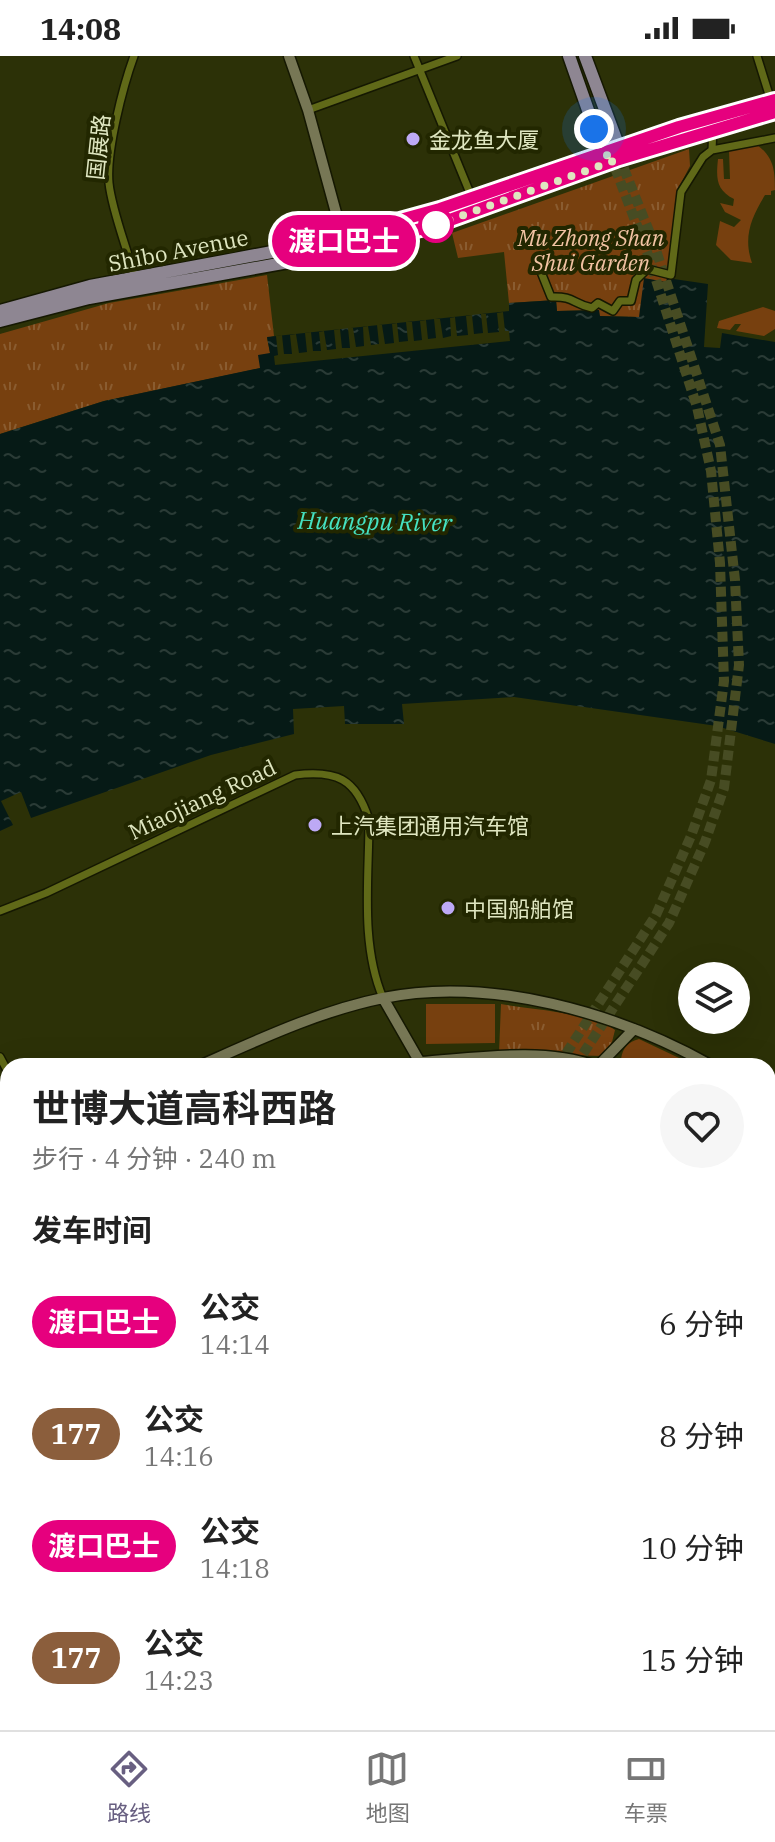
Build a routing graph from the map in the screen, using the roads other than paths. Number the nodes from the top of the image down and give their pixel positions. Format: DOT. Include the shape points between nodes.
graph roads {
  1 [pos="134,56"];
  2 [pos="289,56"];
  3 [pos="414,56"];
  4 [pos="457,56"];
  5 [pos="569,56"];
  6 [pos="585,56"];
  7 [pos="757,56"];
  8 [pos="418,70"];
  9 [pos="774,104"];
  10 [pos="308,110"];
  11 [pos="713,128"];
  12 [pos="773,140"];
  13 [pos="712,150"];
  14 [pos="775,151"];
  15 [pos="603,153"];
  16 [pos="617,153"];
  17 [pos="472,198"];
  18 [pos="344,242"];
  19 [pos="541,272"];
  20 [pos="136,284"];
  21 [pos="0,311"];
  22 [pos="0,321"];
  23 [pos="0,911"];
  24 [pos="383,998"];
  25 [pos="634,1029"];
  26 [pos="218,1058"];
  27 [pos="414,1058"];
  28 [pos="513,1058"];
  29 [pos="573,1058"];
  30 [pos="605,1058"];
  31 [pos="697,1058"];
  1 -- 20 [label="street, 国展路" via="115,130 109,183"];
  2 -- 10 [label="main road"];
  3 -- 8 [label="street"];
  4 -- 8 [label="street"];
  5 -- 15 [label="main road"];
  6 -- 16 [label="main road"];
  7 -- 9 [label="street"];
  8 -- 10 [label="street"];
  8 -- 17 [label="street"];
  9 -- 11 [label="main road, Shibo Avenue"];
  9 -- 16 [label="main road, Shibo Avenue" via="709,117"];
  10 -- 18 [label="main road"];
  11 -- 13 [label="street"];
  11 -- 16 [label="main road, Shibo Avenue"];
  12 -- 13 [label="street"];
  12 -- 14 [label="street"];
  13 -- 19 [label="street" via="681,192 671,275 647,269 636,280 631,301 620,301 613,311 598,303 583,306 568,296 551,297"];
  15 -- 16 [label="main road, Shibo Avenue"];
  15 -- 17 [label="main road, Shibo Avenue"];
  16 -- 18 [label="main road, Shibo Avenue" via="436,225"];
  17 -- 18 [label="main road, Shibo Avenue"];
  18 -- 20 [label="main road, Shibo Avenue" via="274,265"];
  20 -- 21 [label="main road, Shibo Avenue" via="43,297"];
  20 -- 22 [label="main road, Shibo Avenue"];
  23 -- 24 [label="street, Miaojiang Road" via="295,775 323,772 355,789 369,820 370,943"];
  24 -- 25 [label="main road" via="503,994"];
  24 -- 26 [label="main road" via="319,1016"];
  24 -- 27 [label="main road"];
  25 -- 30 [label="main road"];
  25 -- 31 [label="main road"];
  28 -- 29 [label="main road"];
}
